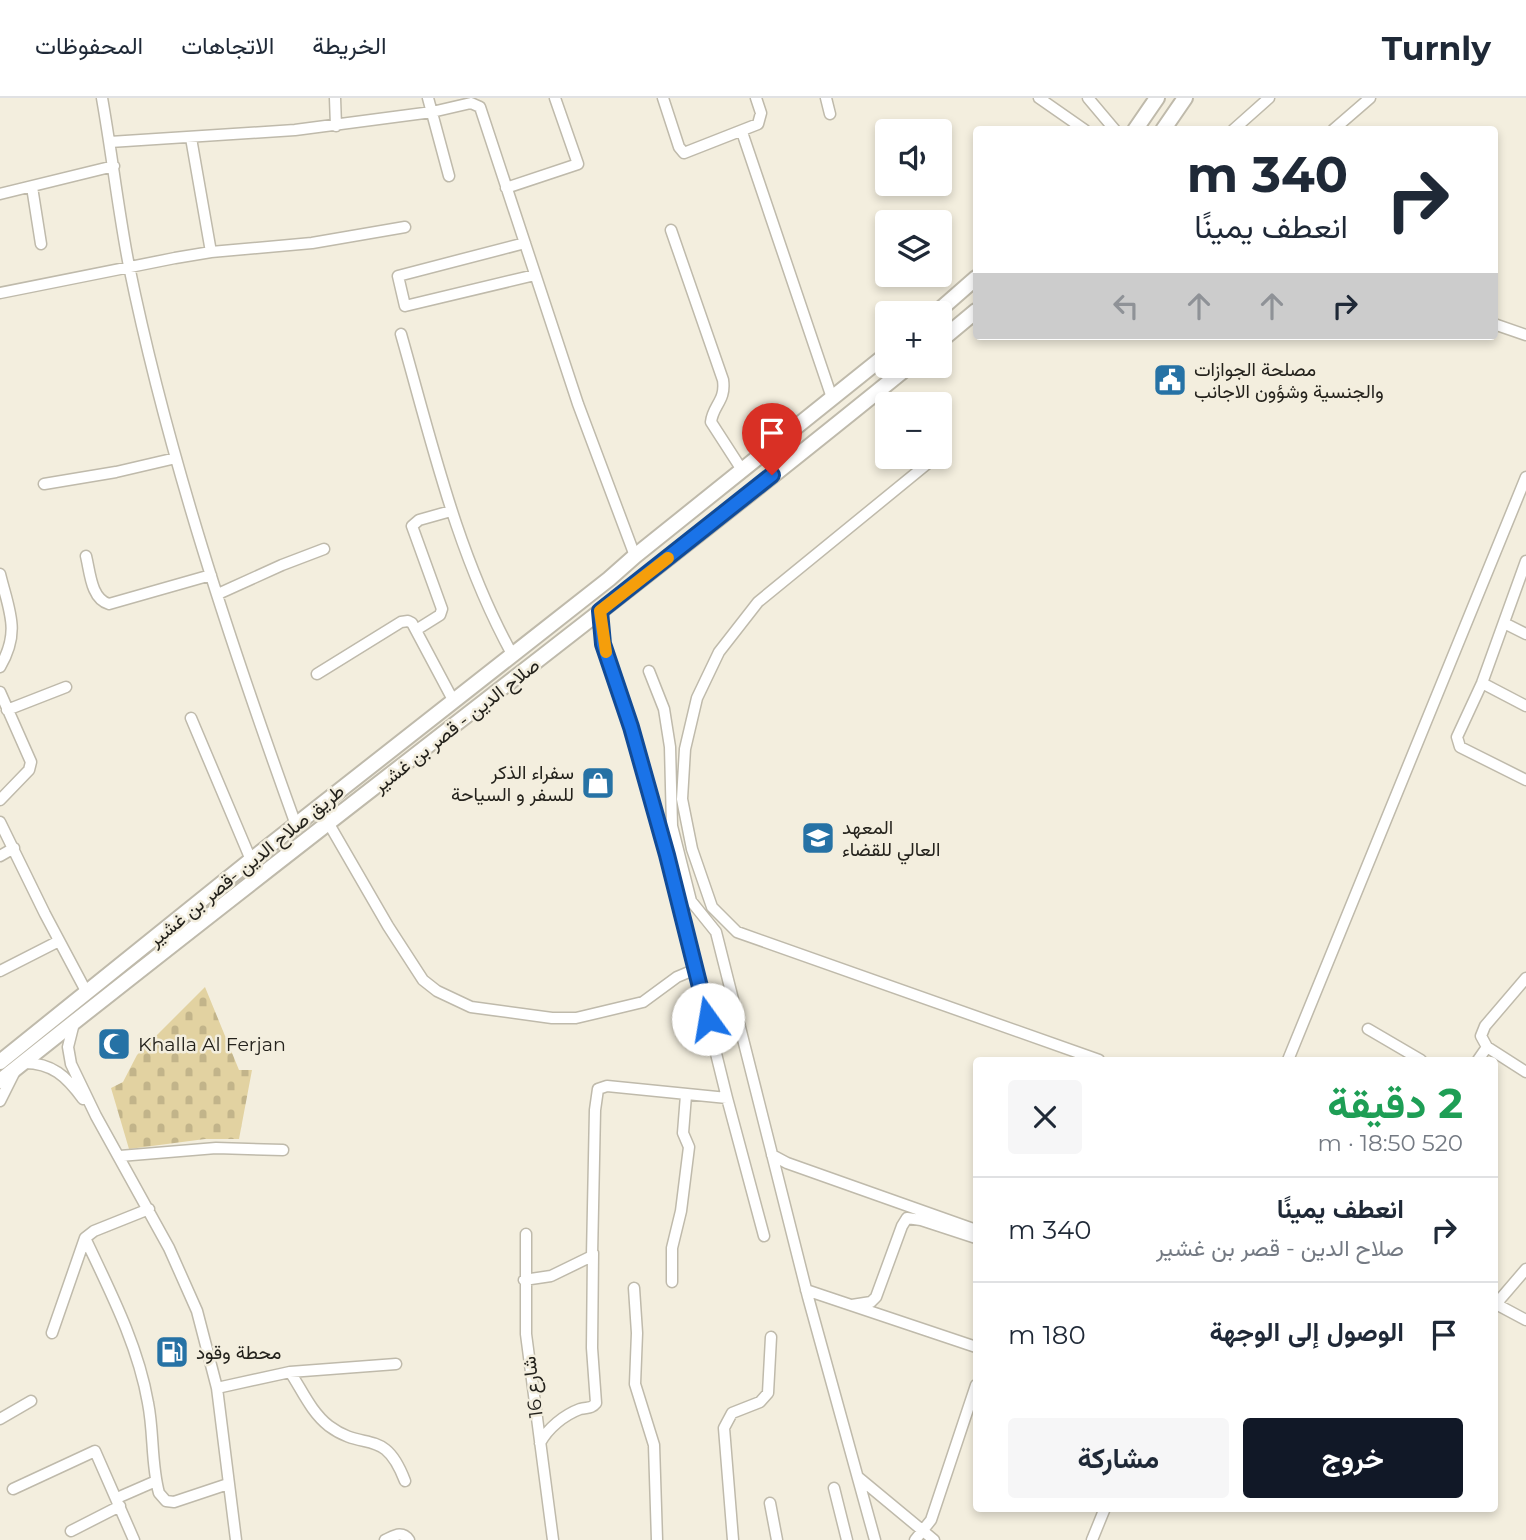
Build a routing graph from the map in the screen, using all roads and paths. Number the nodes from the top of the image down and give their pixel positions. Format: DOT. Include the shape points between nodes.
graph roads {
  1 [pos="102,98"];
  2 [pos="335,98"];
  3 [pos="428,98"];
  4 [pos="555,98"];
  5 [pos="663,98"];
  6 [pos="756,98"];
  7 [pos="826,98"];
  8 [pos="1039,98"];
  9 [pos="1088,98"];
  10 [pos="1157,98"];
  11 [pos="1185,98"];
  12 [pos="1269,98"];
  13 [pos="1370,98"];
  14 [pos="480,101"];
  15 [pos="432,112"];
  16 [pos="830,114"];
  17 [pos="336,125"];
  18 [pos="1079,126"];
  19 [pos="1112,126"];
  20 [pos="1138,126"];
  21 [pos="1166,126"];
  22 [pos="1238,126"];
  23 [pos="1338,126"];
  24 [pos="742,132"];
  25 [pos="191,138"];
  26 [pos="110,142"];
  27 [pos="114,166"];
  28 [pos="449,176"];
  29 [pos="32,187"];
  30 [pos="506,188"];
  31 [pos="0,194"];
  32 [pos="405,227"];
  33 [pos="671,230"];
  34 [pos="525,243"];
  35 [pos="41,244"];
  36 [pos="211,252"];
  37 [pos="129,265"];
  38 [pos="535,275"];
  39 [pos="973,281"];
  40 [pos="0,293"];
  41 [pos="950,301"];
  42 [pos="973,314"];
  43 [pos="1498,325"];
  44 [pos="952,331"];
  45 [pos="401,334"];
  46 [pos="1526,335"];
  47 [pos="875,364"];
  48 [pos="894,378"];
  49 [pos="832,398"];
  50 [pos="176,458"];
  51 [pos="921,469"];
  52 [pos="742,470"];
  53 [pos="1526,477"];
  54 [pos="44,485"];
  55 [pos="451,511"];
  56 [pos="324,549"];
  57 [pos="86,556"];
  58 [pos="632,559"];
  59 [pos="1526,561"];
  60 [pos="211,575"];
  61 [pos="644,577"];
  62 [pos="0,578"];
  63 [pos="218,594"];
  64 [pos="576,604"];
  65 [pos="596,615"];
  66 [pos="1504,623"];
  67 [pos="416,630"];
  68 [pos="1526,634"];
  69 [pos="512,654"];
  70 [pos="0,667"];
  71 [pos="649,671"];
  72 [pos="317,674"];
  73 [pos="1482,683"];
  74 [pos="66,687"];
  75 [pos="0,692"];
  76 [pos="453,700"];
  77 [pos="1526,706"];
  78 [pos="7,710"];
  79 [pos="191,718"];
  80 [pos="1526,780"];
  81 [pos="0,800"];
  82 [pos="0,822"];
  83 [pos="329,824"];
  84 [pos="296,825"];
  85 [pos="14,849"];
  86 [pos="0,856"];
  87 [pos="251,860"];
  88 [pos="59,942"];
  89 [pos="696,969"];
  90 [pos="0,971"];
  91 [pos="1526,978"];
  92 [pos="88,993"];
  93 [pos="75,1023"];
  94 [pos="1368,1029"];
  95 [pos="1487,1047"];
  96 [pos="1089,1057"];
  97 [pos="1289,1057"];
  98 [pos="1416,1057"];
  99 [pos="1480,1057"];
  100 [pos="0,1062"];
  101 [pos="19,1065"];
  102 [pos="1526,1072"];
  103 [pos="0,1081"];
  104 [pos="685,1095"];
  105 [pos="727,1098"];
  106 [pos="0,1101"];
  107 [pos="96,1116"];
  108 [pos="283,1150"];
  109 [pos="772,1155"];
  110 [pos="120,1156"];
  111 [pos="149,1209"];
  112 [pos="973,1229"];
  113 [pos="526,1234"];
  114 [pos="764,1236"];
  115 [pos="973,1237"];
  116 [pos="85,1238"];
  117 [pos="593,1252"];
  118 [pos="1526,1269"];
  119 [pos="524,1280"];
  120 [pos="672,1282"];
  121 [pos="634,1287"];
  122 [pos="806,1290"];
  123 [pos="1498,1302"];
  124 [pos="1498,1305"];
  125 [pos="852,1306"];
  126 [pos="1526,1320"];
  127 [pos="52,1333"];
  128 [pos="771,1337"];
  129 [pos="973,1346"];
  130 [pos="396,1364"];
  131 [pos="290,1372"];
  132 [pos="217,1388"];
  133 [pos="973,1394"];
  134 [pos="31,1401"];
  135 [pos="0,1419"];
  136 [pos="539,1443"];
  137 [pos="858,1476"];
  138 [pos="156,1481"];
  139 [pos="405,1481"];
  140 [pos="228,1484"];
  141 [pos="834,1488"];
  142 [pos="13,1489"];
  143 [pos="119,1502"];
  144 [pos="770,1503"];
  145 [pos="1103,1512"];
  146 [pos="71,1531"];
  147 [pos="923,1531"];
  148 [pos="134,1540"];
  149 [pos="236,1540"];
  150 [pos="385,1540"];
  151 [pos="409,1540"];
  152 [pos="553,1540"];
  153 [pos="657,1540"];
  154 [pos="733,1540"];
  155 [pos="777,1540"];
  156 [pos="847,1540"];
  157 [pos="875,1540"];
  158 [pos="915,1540"];
  159 [pos="934,1540"];
  160 [pos="1092,1540"];
  1 -- 26 [label="street"];
  2 -- 17 [label="street"];
  3 -- 15 [label="street"];
  4 -- 30 [label="street" via="578,164"];
  5 -- 24 [label="street" via="684,153"];
  6 -- 24 [label="street" via="761,119"];
  7 -- 16 [label="street"];
  8 -- 18 [label="street"];
  9 -- 19 [label="street"];
  10 -- 20 [label="highway"];
  11 -- 21 [label="highway"];
  12 -- 22 [label="street"];
  13 -- 23 [label="street"];
  14 -- 15 [label="street"];
  14 -- 30 [label="street"];
  15 -- 17 [label="street"];
  15 -- 28 [label="street"];
  17 -- 25 [label="street"];
  24 -- 49 [label="street"];
  25 -- 26 [label="street"];
  25 -- 36 [label="street"];
  26 -- 27 [label="street"];
  27 -- 29 [label="street"];
  27 -- 37 [label="street"];
  29 -- 31 [label="street"];
  29 -- 35 [label="street"];
  30 -- 34 [label="street"];
  32 -- 36 [label="street" via="312,243"];
  33 -- 52 [label="street" via="723,380 723,399 711,422"];
  34 -- 38 [label="street"];
  34 -- 38 [label="street" via="398,275 405,306"];
  36 -- 37 [label="street"];
  37 -- 40 [label="street"];
  37 -- 50 [label="street"];
  38 -- 58 [label="street"];
  39 -- 41 [label="highway"];
  42 -- 44 [label="highway"];
  43 -- 46 [label="street"];
  45 -- 55 [label="street"];
  47 -- 49 [label="highway, طريق صلاح الدين -قصر بن غشير"];
  48 -- 61 [label="highway, صلاح الدين - قصر بن غشير"];
  49 -- 52 [label="highway, طريق صلاح الدين -قصر بن غشير"];
  50 -- 54 [label="street"];
  50 -- 60 [label="street"];
  51 -- 96 [label="street" via="758,602 719,652 696,702 685,749 681,799 692,849 712,907 737,932"];
  52 -- 58 [label="highway, طريق صلاح الدين -قصر بن غشير"];
  53 -- 97 [label="street"];
  55 -- 67 [label="street" via="412,526 442,609"];
  55 -- 69 [label="street"];
  56 -- 63 [label="street"];
  57 -- 60 [label="street" via="96,596 109,604"];
  58 -- 61 [label="highway" via="626,572 629,577"];
  58 -- 64 [label="highway, طريق صلاح الدين -قصر بن غشير"];
  59 -- 66 [label="street"];
  60 -- 63 [label="street"];
  61 -- 65 [label="highway, صلاح الدين - قصر بن غشير"];
  62 -- 70 [label="street" via="13,628"];
  63 -- 84 [label="street"];
  64 -- 65 [label="highway" via="590,605"];
  64 -- 69 [label="highway, طريق صلاح الدين -قصر بن غشير"];
  65 -- 83 [label="highway, صلاح الدين - قصر بن غشير"];
  65 -- 89 [label="street"];
  66 -- 68 [label="street"];
  66 -- 73 [label="street"];
  67 -- 72 [label="street" via="408,621 401,622"];
  67 -- 76 [label="street"];
  69 -- 76 [label="highway, طريق صلاح الدين -قصر بن غشير"];
  71 -- 109 [label="street" via="664,709 672,826 691,901 716,932"];
  73 -- 77 [label="street"];
  73 -- 80 [label="street" via="1458,742"];
  74 -- 78 [label="street"];
  75 -- 78 [label="street"];
  76 -- 84 [label="highway, طريق صلاح الدين -قصر بن غشير"];
  78 -- 81 [label="street" via="31,765"];
  79 -- 87 [label="street"];
  82 -- 85 [label="street"];
  83 -- 89 [label="street" via="423,980 459,1003 576,1018 643,1002"];
  83 -- 93 [label="highway, صلاح الدين - قصر بن غشير"];
  84 -- 87 [label="highway, طريق صلاح الدين -قصر بن غشير"];
  85 -- 86 [label="street"];
  85 -- 88 [label="street"];
  87 -- 92 [label="highway, طريق صلاح الدين -قصر بن غشير"];
  88 -- 90 [label="street"];
  88 -- 92 [label="street"];
  89 -- 105 [label="street"];
  91 -- 95 [label="street" via="1485,1026 1481,1036"];
  92 -- 100 [label="highway, طريق صلاح الدين -قصر بن غشير"];
  93 -- 101 [label="highway, صلاح الدين - قصر بن غشير"];
  93 -- 107 [label="street" via="69,1055"];
  94 -- 98 [label="street"];
  95 -- 99 [label="street"];
  95 -- 102 [label="street"];
  101 -- 103 [label="highway, صلاح الدين - قصر بن غشير"];
  101 -- 106 [label="street"];
  101 -- 107 [label="street" via="43,1065 63,1074"];
  104 -- 105 [label="street"];
  104 -- 117 [label="street" via="607,1086 598,1089"];
  104 -- 120 [label="street" via="682,1133 690,1147 671,1248"];
  105 -- 114 [label="street"];
  107 -- 110 [label="street"];
  108 -- 110 [label="street" via="216,1148"];
  109 -- 112 [label="street"];
  109 -- 122 [label="street"];
  110 -- 111 [label="street"];
  111 -- 116 [label="street"];
  111 -- 132 [label="street" via="197,1311"];
  113 -- 119 [label="street, شارع 16"];
  115 -- 125 [label="street" via="907,1218 876,1297"];
  116 -- 127 [label="street"];
  116 -- 138 [label="street" via="134,1348 148,1403"];
  117 -- 119 [label="street" via="590,1258 551,1276"];
  117 -- 136 [label="street" via="596,1403 550,1427"];
  118 -- 123 [label="street"];
  119 -- 136 [label="street, شارع 16"];
  121 -- 153 [label="street" via="635,1384 654,1445"];
  122 -- 125 [label="street"];
  122 -- 137 [label="street"];
  124 -- 126 [label="street"];
  125 -- 129 [label="street"];
  128 -- 154 [label="street" via="768,1393 760,1402 732,1413 724,1428"];
  130 -- 131 [label="street"];
  131 -- 132 [label="street"];
  131 -- 139 [label="street" via="318,1417 342,1434 387,1449"];
  132 -- 140 [label="street"];
  133 -- 147 [label="street" via="931,1520"];
  134 -- 135 [label="street"];
  136 -- 152 [label="street, شارع 16"];
  137 -- 147 [label="street"];
  137 -- 157 [label="street"];
  138 -- 140 [label="street" via="159,1493 169,1502"];
  138 -- 143 [label="street"];
  140 -- 149 [label="street"];
  141 -- 156 [label="street"];
  142 -- 143 [label="street" via="95,1451"];
  143 -- 146 [label="street"];
  143 -- 148 [label="street"];
  144 -- 155 [label="street"];
  145 -- 160 [label="street"];
  147 -- 158 [label="street"];
  147 -- 159 [label="street"];
  150 -- 151 [label="street" via="400,1534"];
}
